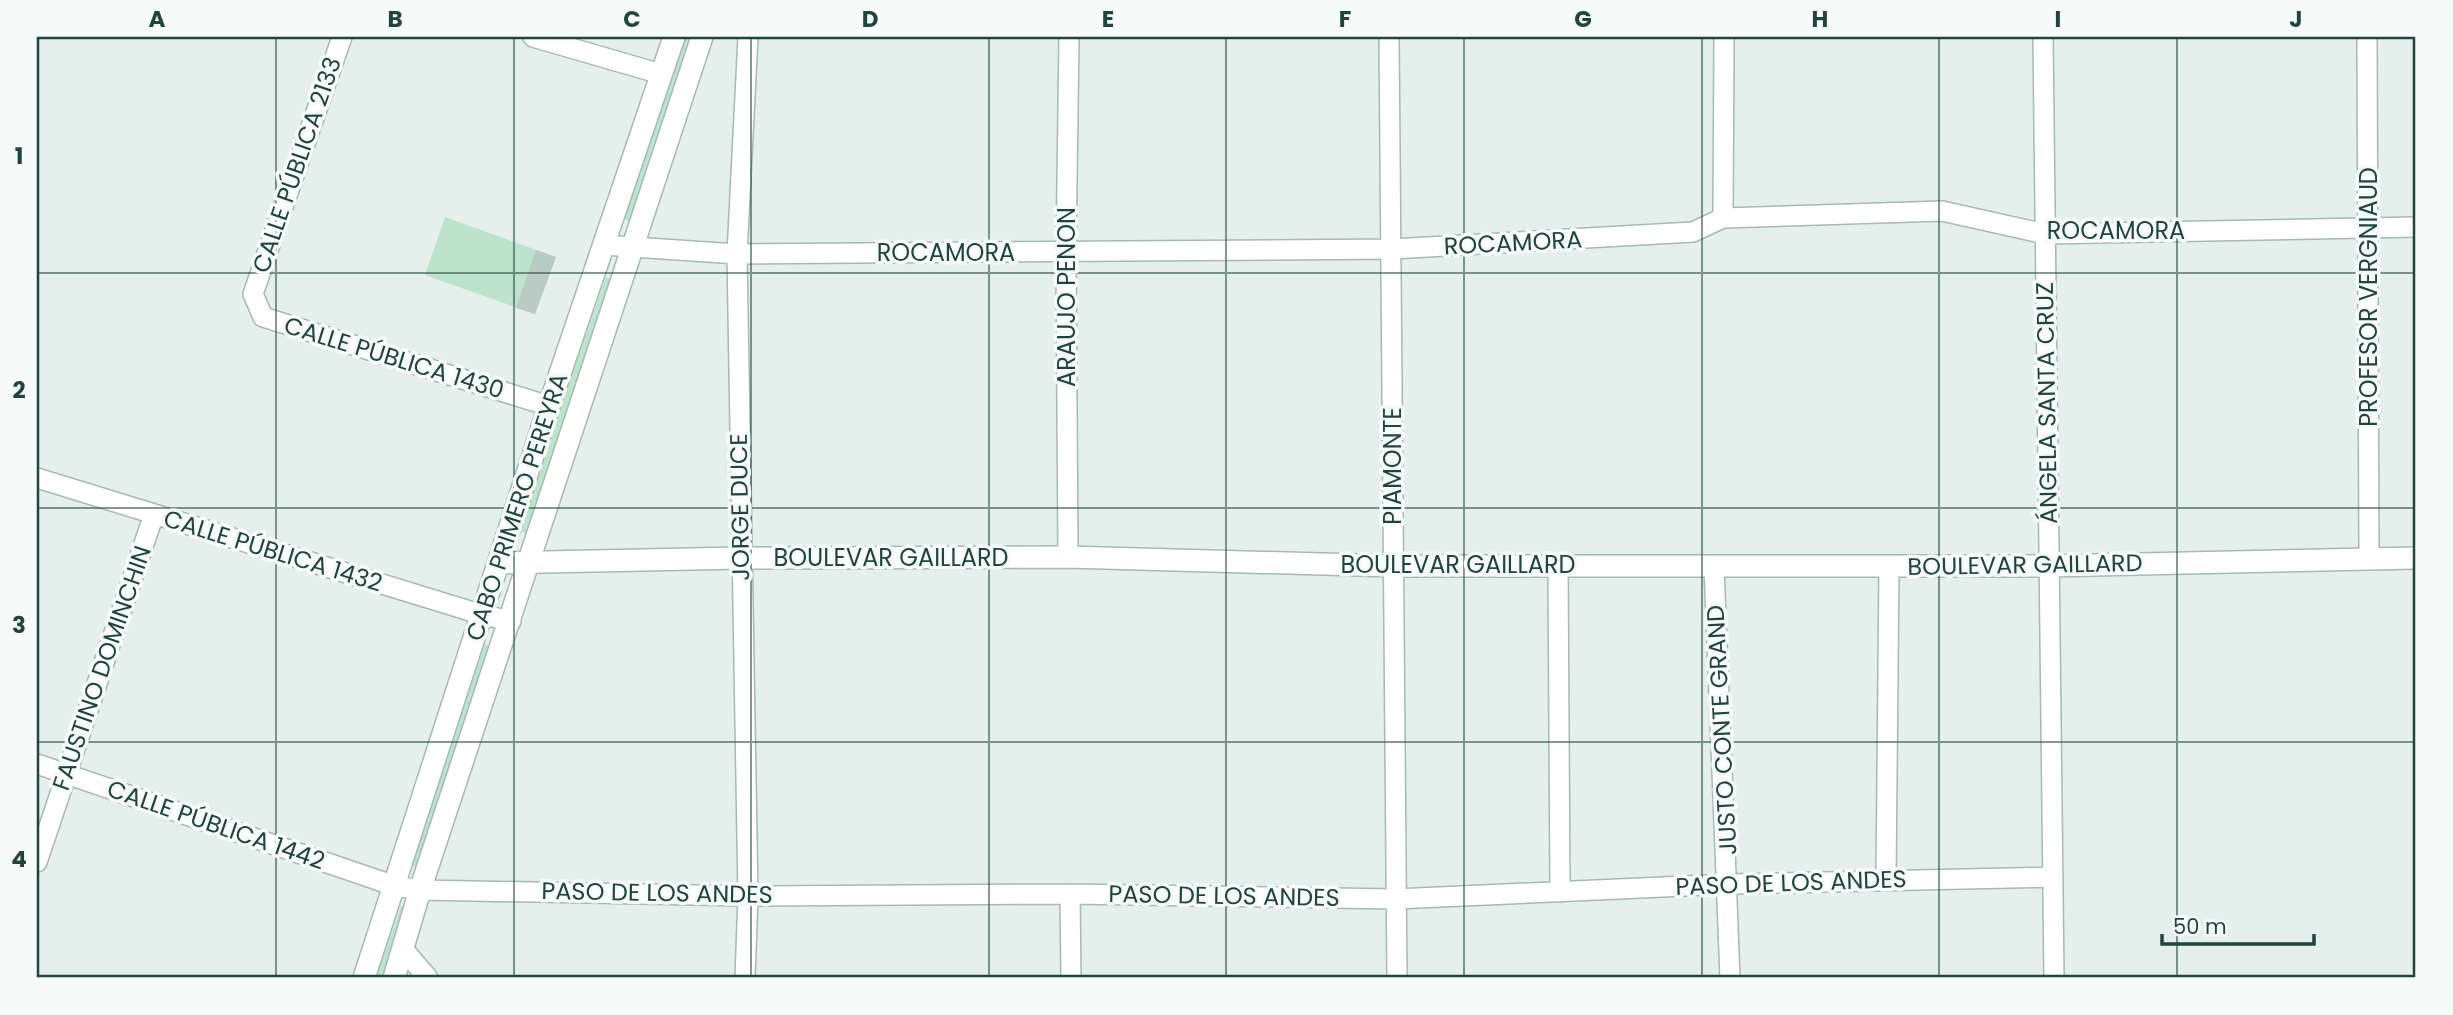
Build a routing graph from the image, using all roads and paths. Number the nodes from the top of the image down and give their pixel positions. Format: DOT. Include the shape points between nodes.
graph roads {
  1 [pos="342,37"];
  2 [pos="533,37"];
  3 [pos="674,37"];
  4 [pos="702,37"];
  5 [pos="748,37"];
  6 [pos="1069,37"];
  7 [pos="1389,37"];
  8 [pos="1724,37"];
  9 [pos="2043,37"];
  10 [pos="2367,37"];
  11 [pos="661,74"];
  12 [pos="1723,218"];
  13 [pos="2369,226"];
  14 [pos="2416,227"];
  15 [pos="2045,234"];
  16 [pos="603,245"];
  17 [pos="631,249"];
  18 [pos="1392,249"];
  19 [pos="1066,253"];
  20 [pos="737,254"];
  21 [pos="253,294"];
  22 [pos="549,406"];
  23 [pos="37,478"];
  24 [pos="154,514"];
  25 [pos="1068,557"];
  26 [pos="740,558"];
  27 [pos="2369,558"];
  28 [pos="2416,558"];
  29 [pos="500,563"];
  30 [pos="530,563"];
  31 [pos="1558,565"];
  32 [pos="1394,566"];
  33 [pos="1714,566"];
  34 [pos="2049,566"];
  35 [pos="1889,567"];
  36 [pos="483,615"];
  37 [pos="510,621"];
  38 [pos="37,764"];
  39 [pos="67,774"];
  40 [pos="37,862"];
  41 [pos="2053,877"];
  42 [pos="1886,879"];
  43 [pos="1729,884"];
  44 [pos="395,886"];
  45 [pos="420,890"];
  46 [pos="1560,892"];
  47 [pos="1070,894"];
  48 [pos="748,896"];
  49 [pos="1395,899"];
  50 [pos="403,949"];
  51 [pos="364,978"];
  52 [pos="394,978"];
  53 [pos="428,978"];
  54 [pos="745,978"];
  55 [pos="1070,978"];
  56 [pos="1397,978"];
  57 [pos="1730,978"];
  58 [pos="2054,978"];
  1 -- 21 [label="street, CALLE PÚBLICA 2133"];
  2 -- 11 [label="street"];
  3 -- 11 [label="street, CABO PRIMERO PEREYRA"];
  4 -- 17 [label="street, CABO PRIMERO PEREYRA"];
  5 -- 20 [label="street, JORGE DUCE"];
  6 -- 19 [label="street, ARAUJO PENON"];
  7 -- 18 [label="street, PIAMONTE"];
  8 -- 12 [label="street"];
  9 -- 15 [label="street, ÁNGELA SANTA CRUZ"];
  10 -- 13 [label="street, PROFESOR VERGNIAUD"];
  11 -- 16 [label="street, CABO PRIMERO PEREYRA"];
  12 -- 15 [label="street, ROCAMORA" via="1942,211"];
  12 -- 18 [label="street, ROCAMORA" via="1693,232"];
  13 -- 14 [label="street, ROCAMORA"];
  13 -- 15 [label="street, ROCAMORA"];
  13 -- 27 [label="street, PROFESOR VERGNIAUD"];
  15 -- 34 [label="street, ÁNGELA SANTA CRUZ"];
  16 -- 17 [label="street, ROCAMORA"];
  16 -- 22 [label="street, CABO PRIMERO PEREYRA"];
  17 -- 20 [label="street, ROCAMORA"];
  17 -- 30 [label="street, CABO PRIMERO PEREYRA"];
  18 -- 19 [label="street, ROCAMORA"];
  18 -- 32 [label="street, PIAMONTE"];
  19 -- 20 [label="street, ROCAMORA"];
  19 -- 25 [label="street, ARAUJO PENON"];
  20 -- 26 [label="street, JORGE DUCE"];
  21 -- 22 [label="street, CALLE PÚBLICA 1430" via="263,317"];
  22 -- 29 [label="street, CABO PRIMERO PEREYRA"];
  23 -- 24 [label="street, CALLE PÚBLICA 1432"];
  24 -- 36 [label="street, CALLE PÚBLICA 1432"];
  24 -- 39 [label="street, FAUSTINO DOMINCHIN"];
  25 -- 26 [label="street, BOULEVAR GAILLARD"];
  25 -- 32 [label="street, BOULEVAR GAILLARD"];
  26 -- 30 [label="street, BOULEVAR GAILLARD"];
  26 -- 48 [label="street, JORGE DUCE"];
  27 -- 28 [label="street, BOULEVAR GAILLARD"];
  27 -- 34 [label="street, BOULEVAR GAILLARD"];
  29 -- 30 [label="street, BOULEVAR GAILLARD"];
  29 -- 36 [label="street, CABO PRIMERO PEREYRA"];
  30 -- 37 [label="street, CABO PRIMERO PEREYRA"];
  31 -- 32 [label="street, BOULEVAR GAILLARD"];
  31 -- 33 [label="street, BOULEVAR GAILLARD"];
  31 -- 46 [label="street"];
  32 -- 49 [label="street, PIAMONTE"];
  33 -- 35 [label="street, BOULEVAR GAILLARD"];
  33 -- 43 [label="street, JUSTO CONTE GRAND"];
  34 -- 35 [label="street, BOULEVAR GAILLARD"];
  34 -- 41 [label="street, ÁNGELA SANTA CRUZ"];
  35 -- 42 [label="street"];
  36 -- 37 [label="street, CALLE PÚBLICA 1432"];
  36 -- 44 [label="street, CABO PRIMERO PEREYRA"];
  37 -- 45 [label="street, CABO PRIMERO PEREYRA"];
  38 -- 39 [label="street, CALLE PÚBLICA 1442"];
  39 -- 40 [label="street, FAUSTINO DOMINCHIN"];
  39 -- 44 [label="street, CALLE PÚBLICA 1442"];
  41 -- 42 [label="street, PASO DE LOS ANDES"];
  41 -- 58 [label="street, ÁNGELA SANTA CRUZ"];
  42 -- 43 [label="street, PASO DE LOS ANDES"];
  43 -- 46 [label="street, PASO DE LOS ANDES"];
  43 -- 57 [label="street, JUSTO CONTE GRAND"];
  44 -- 45 [label="street, PASO DE LOS ANDES"];
  44 -- 51 [label="street, CABO PRIMERO PEREYRA"];
  45 -- 48 [label="street, PASO DE LOS ANDES"];
  45 -- 50 [label="street, CABO PRIMERO PEREYRA"];
  46 -- 49 [label="street, PASO DE LOS ANDES"];
  47 -- 48 [label="street, PASO DE LOS ANDES"];
  47 -- 49 [label="street, PASO DE LOS ANDES"];
  47 -- 55 [label="street"];
  48 -- 54 [label="street, JORGE DUCE"];
  49 -- 56 [label="street, PIAMONTE"];
  50 -- 52 [label="street, CABO PRIMERO PEREYRA"];
  50 -- 53 [label="street"];
}
